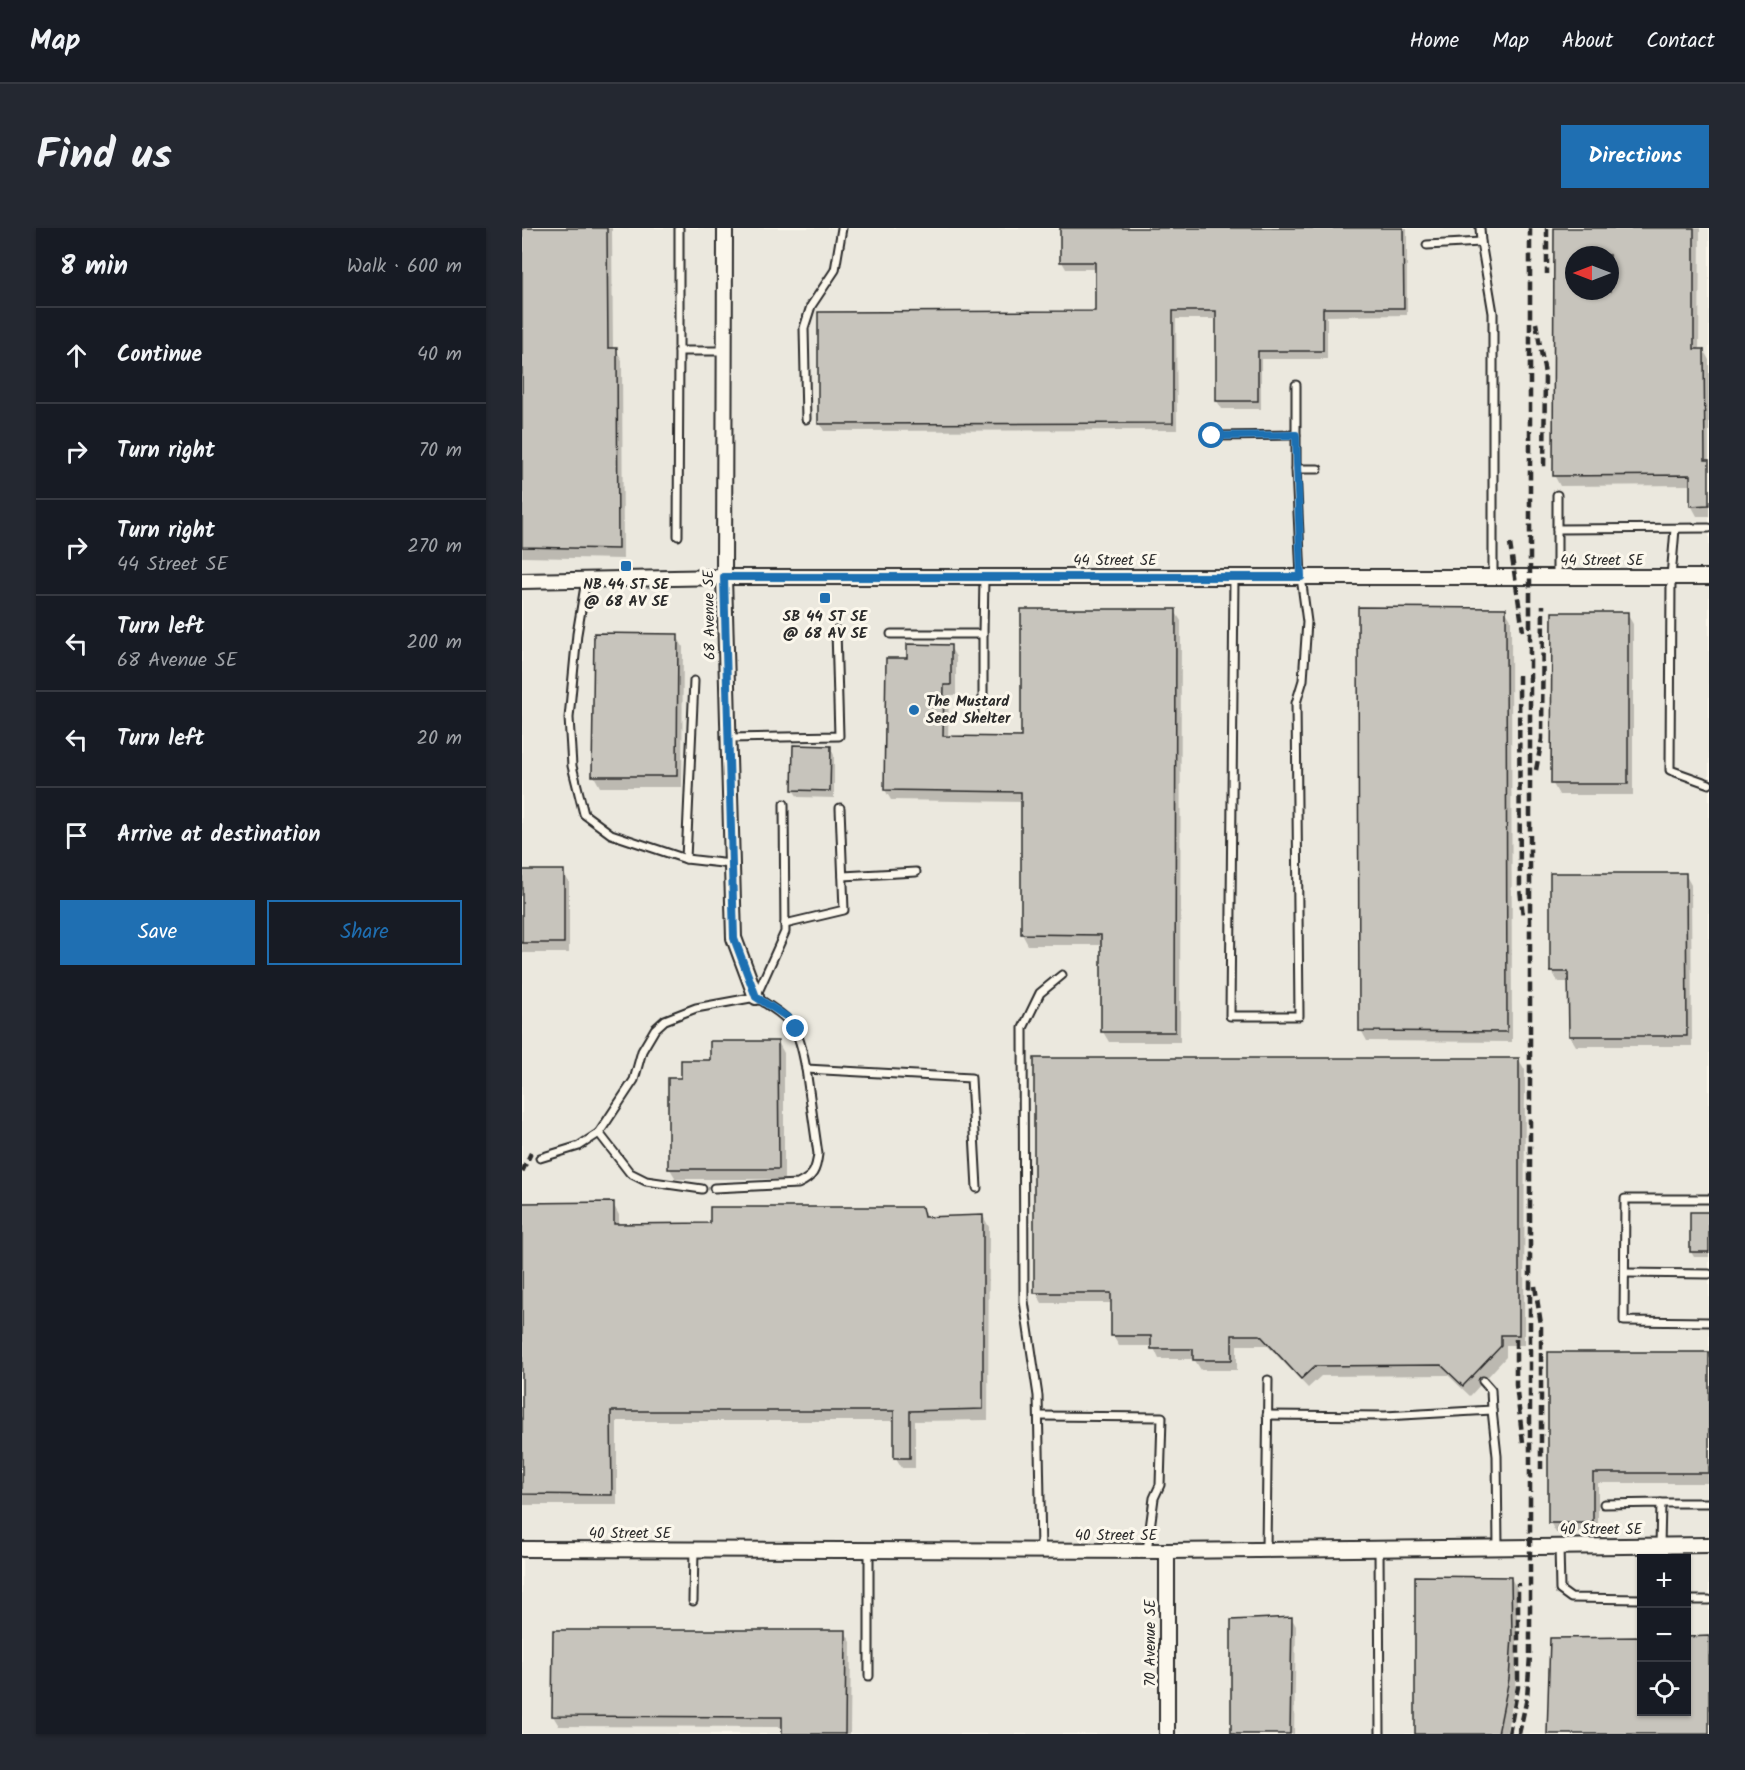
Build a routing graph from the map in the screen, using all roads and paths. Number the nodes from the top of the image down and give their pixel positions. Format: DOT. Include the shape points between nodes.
graph roads {
  1 [pos="679,228"];
  2 [pos="725,228"];
  3 [pos="842,228"];
  4 [pos="1480,228"];
  5 [pos="1480,243"];
  6 [pos="1427,245"];
  7 [pos="679,351"];
  8 [pos="725,351"];
  9 [pos="1296,385"];
  10 [pos="806,419"];
  11 [pos="1296,435"];
  12 [pos="1212,436"];
  13 [pos="1296,469"];
  14 [pos="1318,469"];
  15 [pos="1557,495"];
  16 [pos="1709,528"];
  17 [pos="1557,529"];
  18 [pos="1675,529"];
  19 [pos="678,536"];
  20 [pos="1234,576"];
  21 [pos="1493,576"];
  22 [pos="1557,576"];
  23 [pos="724,577"];
  24 [pos="984,577"];
  25 [pos="1301,577"];
  26 [pos="1671,577"];
  27 [pos="1709,577"];
  28 [pos="586,580"];
  29 [pos="522,581"];
  30 [pos="836,630"];
  31 [pos="891,634"];
  32 [pos="983,634"];
  33 [pos="694,681"];
  34 [pos="983,717"];
  35 [pos="729,738"];
  36 [pos="1709,784"];
  37 [pos="784,804"];
  38 [pos="840,808"];
  39 [pos="686,859"];
  40 [pos="731,864"];
  41 [pos="916,872"];
  42 [pos="843,876"];
  43 [pos="785,924"];
  44 [pos="1062,975"];
  45 [pos="756,997"];
  46 [pos="806,1070"];
  47 [pos="599,1133"];
  48 [pos="540,1158"];
  49 [pos="714,1188"];
  50 [pos="977,1188"];
  51 [pos="702,1189"];
  52 [pos="1709,1199"];
  53 [pos="1625,1273"];
  54 [pos="1709,1274"];
  55 [pos="1709,1322"];
  56 [pos="1268,1380"];
  57 [pos="1483,1381"];
  58 [pos="1492,1410"];
  59 [pos="1267,1415"];
  60 [pos="1039,1416"];
  61 [pos="1661,1503"];
  62 [pos="1709,1503"];
  63 [pos="1604,1504"];
  64 [pos="1709,1545"];
  65 [pos="1559,1546"];
  66 [pos="1660,1546"];
  67 [pos="1498,1547"];
  68 [pos="1379,1548"];
  69 [pos="522,1550"];
  70 [pos="694,1550"];
  71 [pos="869,1550"];
  72 [pos="1266,1550"];
  73 [pos="1041,1551"];
  74 [pos="1147,1551"];
  75 [pos="1167,1551"];
  76 [pos="1637,1599"];
  77 [pos="1691,1600"];
  78 [pos="1709,1600"];
  79 [pos="693,1601"];
  80 [pos="868,1676"];
  81 [pos="1167,1734"];
  82 [pos="1380,1734"];
  1 -- 7 [label="lane"];
  2 -- 8 [label="street, 68 Avenue SE"];
  3 -- 10 [label="lane" via="835,270 812,306 804,328"];
  4 -- 5 [label="lane"];
  5 -- 6 [label="lane"];
  5 -- 21 [label="lane" via="1494,314"];
  7 -- 8 [label="lane"];
  7 -- 19 [label="lane"];
  8 -- 23 [label="street, 68 Avenue SE"];
  9 -- 11 [label="lane"];
  11 -- 12 [label="lane"];
  11 -- 13 [label="lane"];
  13 -- 14 [label="lane"];
  13 -- 25 [label="lane"];
  15 -- 17 [label="lane"];
  16 -- 18 [label="lane"];
  17 -- 18 [label="lane"];
  17 -- 22 [label="lane"];
  18 -- 26 [label="lane"];
  20 -- 24 [label="street, 44 Street SE"];
  20 -- 25 [label="street, 44 Street SE"];
  20 -- 25 [label="lane" via="1230,1016 1299,1016 1296,703 1303,680 1307,622"];
  21 -- 22 [label="street, 44 Street SE"];
  21 -- 25 [label="street, 44 Street SE"];
  22 -- 26 [label="street, 44 Street SE"];
  23 -- 24 [label="street, 44 Street SE"];
  23 -- 28 [label="street, 44 Street SE"];
  23 -- 35 [label="street, 68 Avenue SE"];
  24 -- 32 [label="lane"];
  26 -- 27 [label="street, 44 Street SE"];
  26 -- 36 [label="lane" via="1670,770"];
  28 -- 29 [label="street, 44 Street SE"];
  28 -- 39 [label="lane" via="569,718 572,766 584,814 611,834"];
  30 -- 35 [label="lane" via="839,736"];
  31 -- 32 [label="lane"];
  32 -- 34 [label="lane"];
  33 -- 39 [label="lane"];
  35 -- 40 [label="street, 68 Avenue SE"];
  37 -- 43 [label="lane"];
  38 -- 42 [label="lane"];
  39 -- 40 [label="lane"];
  40 -- 45 [label="street, 68 Avenue SE" via="734,938"];
  41 -- 42 [label="lane"];
  42 -- 43 [label="lane" via="844,909"];
  43 -- 45 [label="lane"];
  44 -- 60 [label="lane" via="1040,993 1023,1028 1024,1301"];
  45 -- 46 [label="lane" via="787,1017 796,1029"];
  45 -- 47 [label="lane" via="696,1008 665,1020 655,1029 642,1052 634,1080"];
  46 -- 49 [label="lane" via="818,1154 810,1178 798,1184"];
  46 -- 50 [label="lane" via="971,1078"];
  47 -- 48 [label="lane" via="579,1146"];
  47 -- 51 [label="lane" via="630,1173 646,1181"];
  52 -- 53 [label="lane" via="1625,1199"];
  53 -- 54 [label="lane"];
  53 -- 55 [label="lane" via="1624,1321"];
  56 -- 59 [label="lane"];
  57 -- 58 [label="lane" via="1491,1390"];
  58 -- 59 [label="lane" via="1385,1416"];
  58 -- 67 [label="lane"];
  59 -- 72 [label="lane"];
  60 -- 73 [label="lane"];
  60 -- 74 [label="lane" via="1162,1417 1160,1485 1154,1498"];
  61 -- 62 [label="lane"];
  61 -- 63 [label="lane"];
  61 -- 66 [label="lane"];
  64 -- 66 [label="street, 40 Street SE"];
  65 -- 66 [label="street, 40 Street SE"];
  65 -- 67 [label="street, 40 Street SE"];
  65 -- 76 [label="lane" via="1560,1590 1571,1598"];
  67 -- 68 [label="street, 40 Street SE"];
  68 -- 72 [label="street, 40 Street SE"];
  68 -- 82 [label="lane"];
  69 -- 70 [label="street, 40 Street SE"];
  70 -- 71 [label="street, 40 Street SE"];
  70 -- 79 [label="lane"];
  71 -- 73 [label="street, 40 Street SE"];
  71 -- 80 [label="lane"];
  72 -- 75 [label="street, 40 Street SE"];
  73 -- 74 [label="street, 40 Street SE"];
  74 -- 75 [label="street, 40 Street SE"];
  75 -- 81 [label="street, 70 Avenue SE"];
  77 -- 78 [label="lane"];
}
